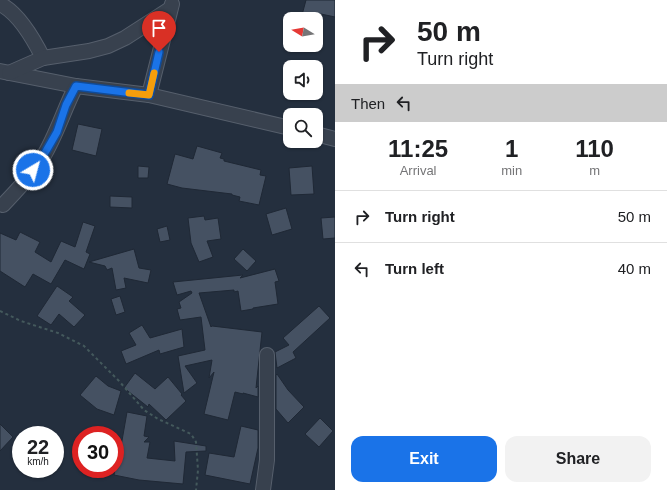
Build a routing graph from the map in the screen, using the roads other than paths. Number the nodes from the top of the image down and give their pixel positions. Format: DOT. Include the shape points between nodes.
graph roads {
  1 [pos="0,4"];
  2 [pos="172,4"];
  3 [pos="43,58"];
  4 [pos="5,72"];
  5 [pos="76,86"];
  6 [pos="149,95"];
  7 [pos="283,126"];
  8 [pos="323,136"];
  9 [pos="335,139"];
  10 [pos="3,205"];
  11 [pos="267,355"];
  12 [pos="263,490"];
  1 -- 3 [label="street" via="26,29"];
  2 -- 3 [label="street" via="125,38 108,46"];
  2 -- 6 [label="street"];
  3 -- 4 [label="street"];
  4 -- 5 [label="street"];
  5 -- 6 [label="street"];
  5 -- 10 [label="street" via="57,132 42,158"];
  6 -- 7 [label="street"];
  8 -- 9 [label="street"];
  11 -- 12 [label="street" via="267,460"];
}
